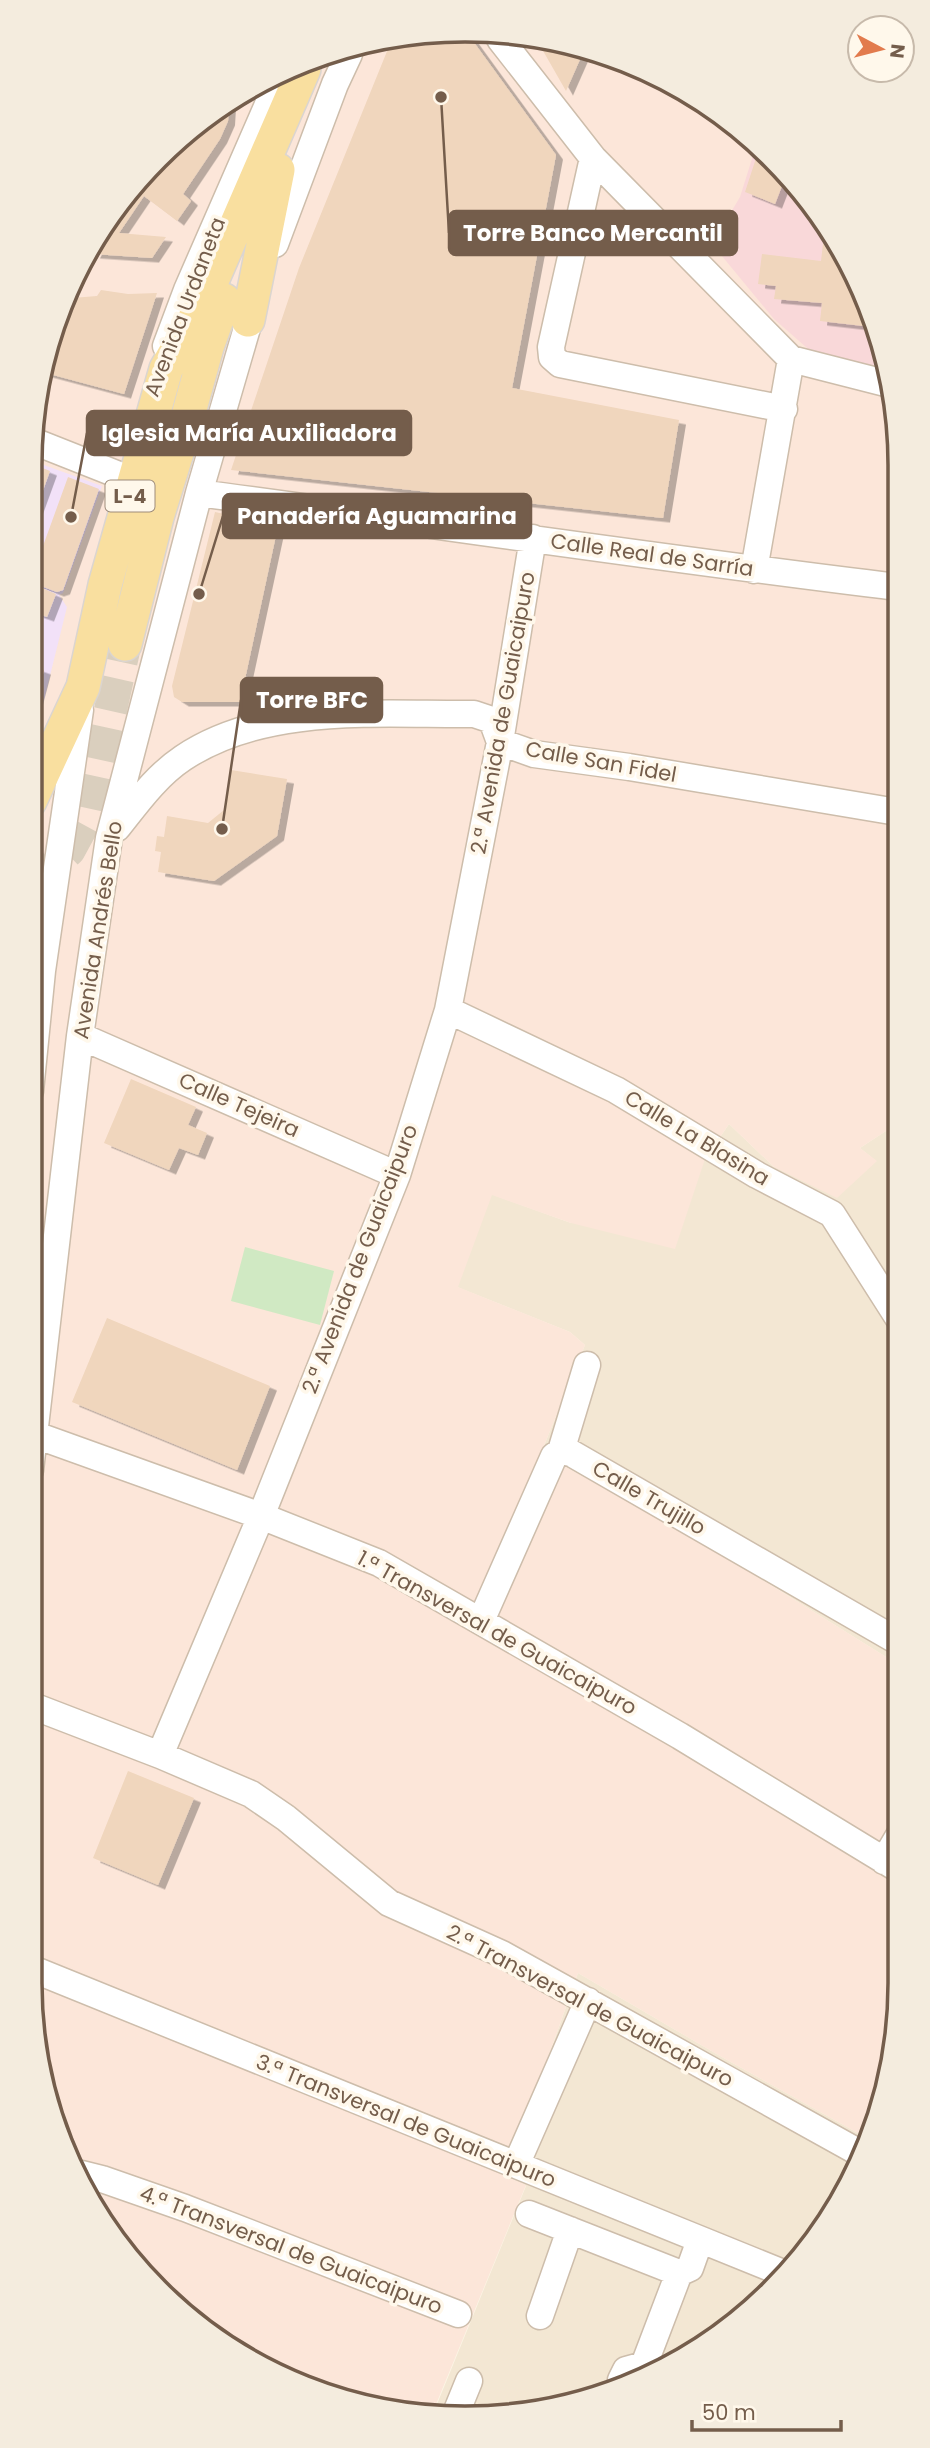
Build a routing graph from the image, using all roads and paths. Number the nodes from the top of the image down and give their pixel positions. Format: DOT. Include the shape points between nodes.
graph roads {
  1 [pos="503,44"];
  2 [pos="347,59"];
  3 [pos="317,69"];
  4 [pos="302,75"];
  5 [pos="275,87"];
  6 [pos="593,158"];
  7 [pos="278,170"];
  8 [pos="248,320"];
  9 [pos="791,359"];
  10 [pos="880,382"];
  11 [pos="784,409"];
  12 [pos="43,446"];
  13 [pos="130,479"];
  14 [pos="198,493"];
  15 [pos="533,538"];
  16 [pos="754,570"];
  17 [pos="105,585"];
  18 [pos="888,586"];
  19 [pos="125,644"];
  20 [pos="83,687"];
  21 [pos="500,742"];
  22 [pos="42,775"];
  23 [pos="888,810"];
  24 [pos="109,838"];
  25 [pos="42,971"];
  26 [pos="448,1010"];
  27 [pos="80,1035"];
  28 [pos="397,1175"];
  29 [pos="888,1303"];
  30 [pos="42,1351"];
  31 [pos="587,1365"];
  32 [pos="42,1438"];
  33 [pos="561,1451"];
  34 [pos="261,1516"];
  35 [pos="481,1621"];
  36 [pos="888,1635"];
  37 [pos="42,1709"];
  38 [pos="159,1755"];
  39 [pos="888,1863"];
  40 [pos="42,1973"];
  41 [pos="588,2001"];
  42 [pos="854,2150"];
  43 [pos="516,2165"];
  44 [pos="89,2176"];
  45 [pos="529,2214"];
  46 [pos="570,2230"];
  47 [pos="700,2239"];
  48 [pos="775,2270"];
  49 [pos="678,2273"];
  50 [pos="458,2314"];
  51 [pos="540,2316"];
  52 [pos="624,2375"];
  53 [pos="469,2381"];
  54 [pos="459,2406"];
  1 -- 6 [label="street"];
  2 -- 8 [label="street"];
  3 -- 7 [label="main road, L-4"];
  4 -- 17 [label="main road, L-4" via="198,313 166,369"];
  5 -- 13 [label="street, Avenida Urdaneta / L-4" via="167,343"];
  6 -- 9 [label="street"];
  6 -- 11 [label="street" via="552,357 560,364"];
  7 -- 8 [label="main road, L-4"];
  7 -- 19 [label="main road, L-4" via="207,347"];
  8 -- 14 [label="street, Avenida Andrés Bello"];
  9 -- 10 [label="street"];
  9 -- 11 [label="street"];
  11 -- 16 [label="street"];
  12 -- 13 [label="street"];
  13 -- 17 [label="street, Avenida Urdaneta / L-4"];
  14 -- 15 [label="street, Calle Real de Sarría"];
  14 -- 24 [label="street, Avenida Andrés Bello"];
  15 -- 16 [label="street, Calle Real de Sarría"];
  15 -- 21 [label="street, 2.ª Avenida de Guaicaipuro"];
  16 -- 18 [label="street, Calle Real de Sarría"];
  17 -- 20 [label="main road, L-4"];
  20 -- 22 [label="main road, L-4"];
  20 -- 25 [label="street"];
  21 -- 23 [label="street, Calle San Fidel" via="534,754"];
  21 -- 24 [label="street, Calle San Fidel" via="492,720 474,714 290,718 249,728 181,759 150,786"];
  21 -- 26 [label="street, 2.ª Avenida de Guaicaipuro"];
  24 -- 27 [label="street, Avenida Andrés Bello"];
  26 -- 28 [label="street, 2.ª Avenida de Guaicaipuro"];
  26 -- 29 [label="street, Calle La Blasina" via="616,1090 757,1175 832,1214"];
  27 -- 28 [label="street, Calle Tejeira"];
  27 -- 30 [label="street, Avenida Andrés Bello"];
  28 -- 34 [label="street, 2.ª Avenida de Guaicaipuro"];
  31 -- 33 [label="street"];
  32 -- 34 [label="street, 1.ª Transversal de Guaicaipuro"];
  33 -- 35 [label="street" via="554,1456"];
  33 -- 36 [label="street, Calle Trujillo"];
  34 -- 35 [label="street, 1.ª Transversal de Guaicaipuro" via="379,1563"];
  34 -- 38 [label="street, 2.ª Avenida de Guaicaipuro"];
  35 -- 39 [label="street, 1.ª Transversal de Guaicaipuro"];
  37 -- 38 [label="street, 2.ª Transversal de Guaicaipuro"];
  38 -- 41 [label="street, 2.ª Transversal de Guaicaipuro" via="251,1794 389,1903 491,1948"];
  40 -- 43 [label="street, 3.ª Transversal de Guaicaipuro"];
  41 -- 42 [label="street, 2.ª Transversal de Guaicaipuro"];
  41 -- 43 [label="street"];
  43 -- 47 [label="street, 3.ª Transversal de Guaicaipuro"];
  44 -- 50 [label="street, 4.ª Transversal de Guaicaipuro" via="185,2207"];
  45 -- 46 [label="street"];
  46 -- 49 [label="street"];
  46 -- 51 [label="street"];
  47 -- 48 [label="street, 3.ª Transversal de Guaicaipuro"];
  47 -- 49 [label="street" via="690,2268"];
  49 -- 52 [label="street" via="644,2365 626,2370"];
  53 -- 54 [label="street"];
}
